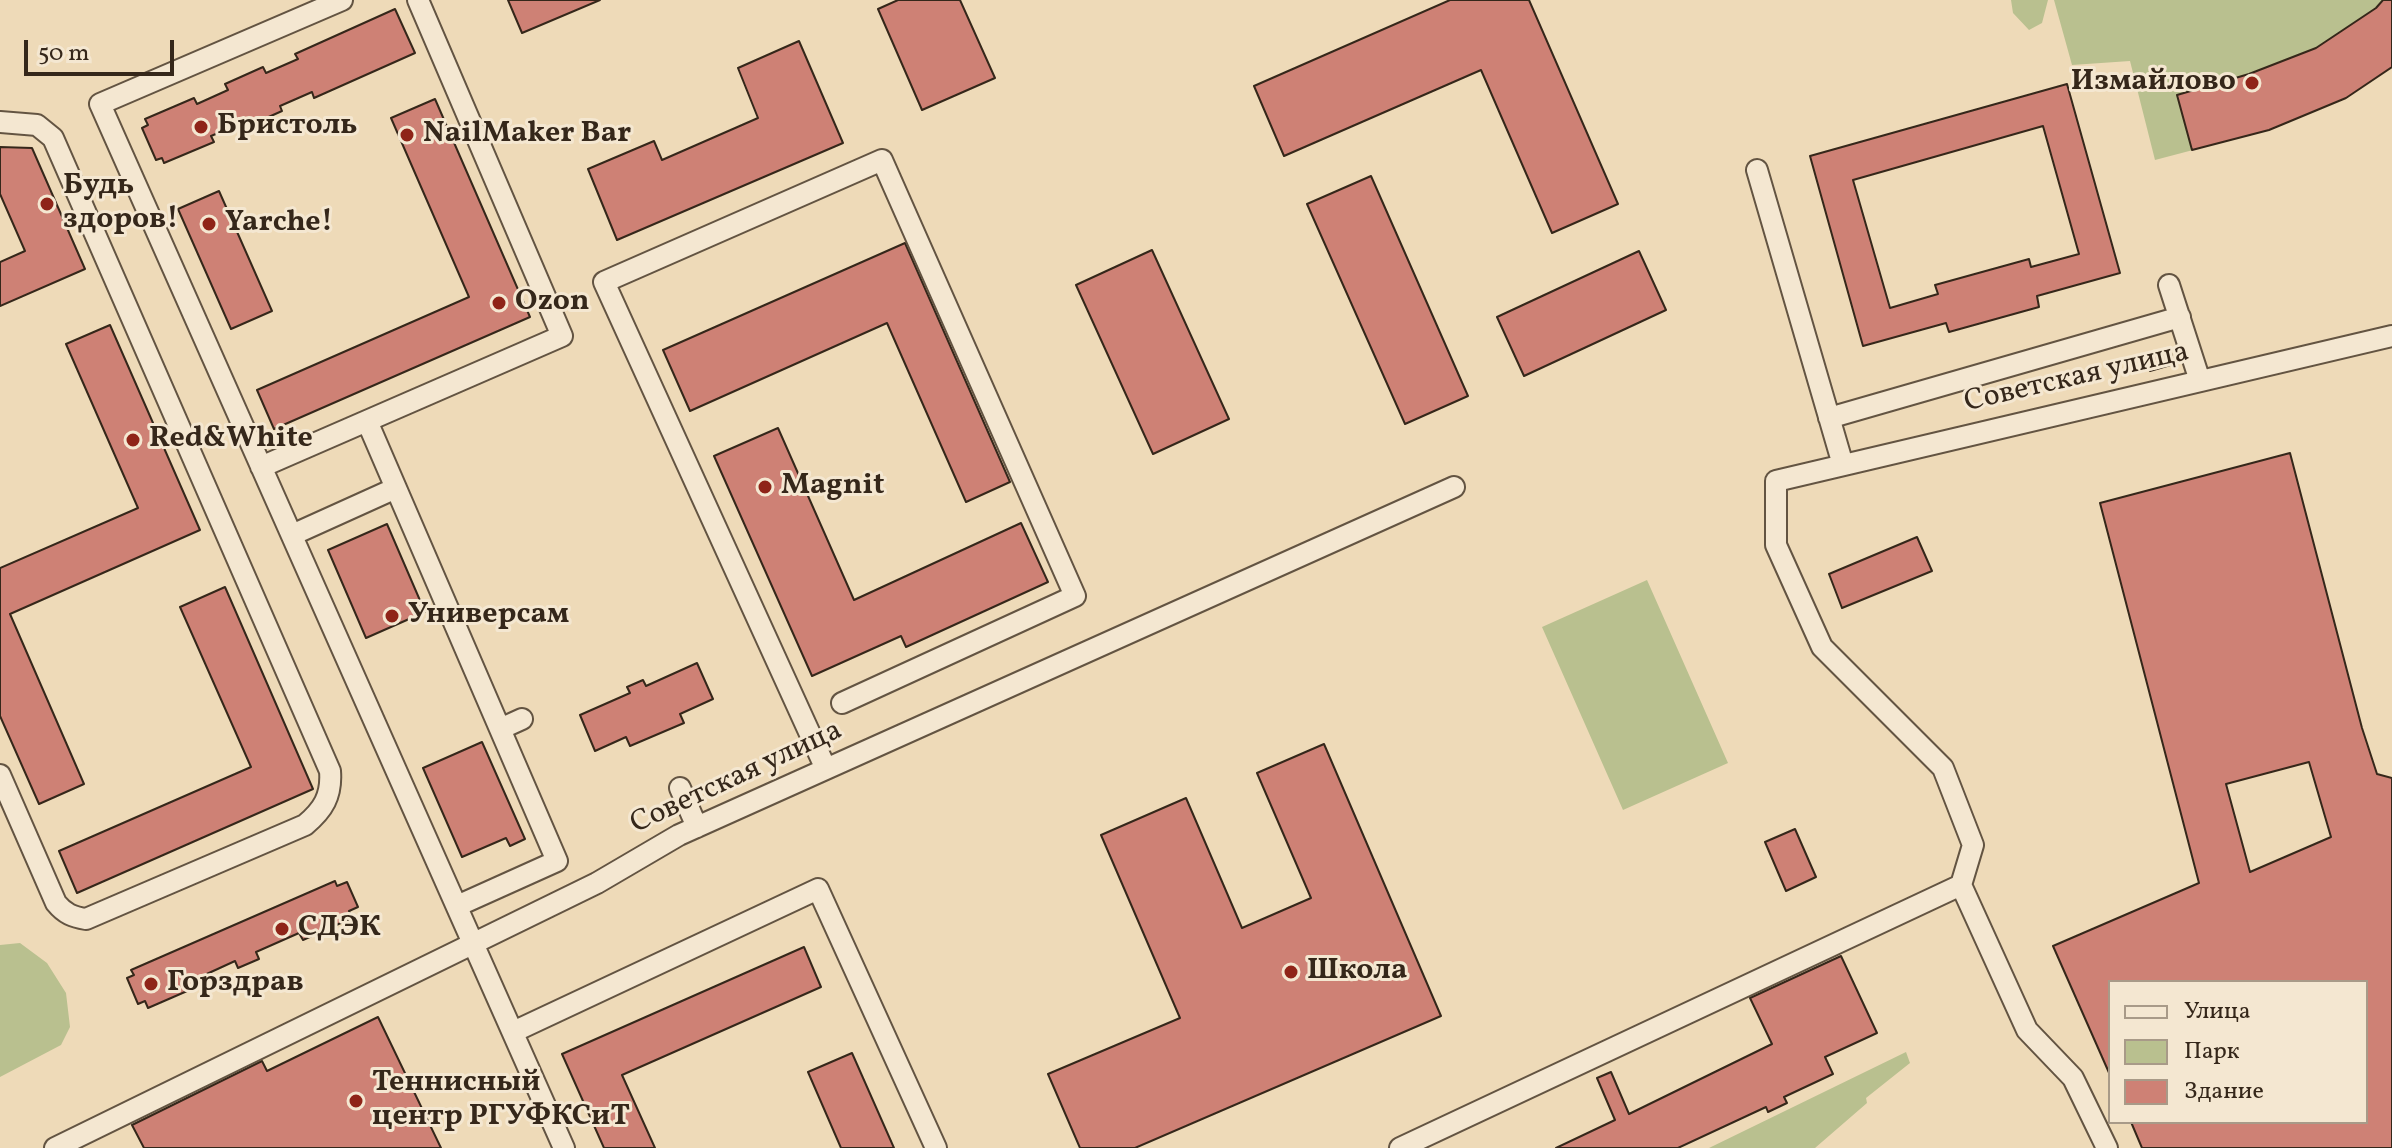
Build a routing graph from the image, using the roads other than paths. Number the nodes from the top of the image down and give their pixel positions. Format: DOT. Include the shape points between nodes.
graph roads {
  1 [pos="342,0"];
  2 [pos="418,0"];
  3 [pos="0,122"];
  4 [pos="1757,170"];
  5 [pos="2169,285"];
  6 [pos="2180,317"];
  7 [pos="2392,336"];
  8 [pos="2200,381"];
  9 [pos="1829,418"];
  10 [pos="367,421"];
  11 [pos="1843,465"];
  12 [pos="261,467"];
  13 [pos="1454,487"];
  14 [pos="396,488"];
  15 [pos="292,535"];
  16 [pos="842,703"];
  17 [pos="522,719"];
  18 [pos="500,729"];
  19 [pos="826,769"];
  20 [pos="0,775"];
  21 [pos="680,788"];
  22 [pos="697,827"];
  23 [pos="1961,885"];
  24 [pos="457,906"];
  25 [pos="474,943"];
  26 [pos="513,1032"];
  27 [pos="55,1148"];
  28 [pos="564,1148"];
  29 [pos="936,1148"];
  30 [pos="1400,1148"];
  31 [pos="2107,1148"];
  1 -- 12 [label="street" via="100,104"];
  2 -- 10 [label="street" via="562,336"];
  3 -- 20 [label="street" via="37,125 53,138 331,779 326,803 305,825 86,919 75,918 56,903"];
  4 -- 9 [label="street"];
  5 -- 6 [label="street"];
  6 -- 8 [label="street"];
  6 -- 9 [label="street"];
  7 -- 8 [label="street, Советская улица"];
  8 -- 11 [label="street, Советская улица"];
  9 -- 11 [label="street"];
  10 -- 12 [label="street"];
  10 -- 14 [label="street"];
  11 -- 23 [label="street, Советская улица" via="1776,481 1776,545 1822,647 1943,768 1973,845"];
  12 -- 15 [label="street"];
  13 -- 19 [label="street, Советская улица"];
  14 -- 15 [label="street"];
  14 -- 18 [label="street"];
  15 -- 24 [label="street"];
  16 -- 19 [label="street" via="1075,596 1058,533 882,160 604,282"];
  17 -- 18 [label="street"];
  18 -- 24 [label="street" via="557,861"];
  19 -- 22 [label="street, Советская улица"];
  21 -- 22 [label="street"];
  22 -- 25 [label="street, Советская улица"];
  23 -- 30 [label="street"];
  23 -- 31 [label="street" via="2027,1030 2073,1078"];
  24 -- 25 [label="street"];
  25 -- 26 [label="street"];
  25 -- 27 [label="street, Советская улица"];
  26 -- 28 [label="street"];
  26 -- 29 [label="street" via="818,889"];
}
